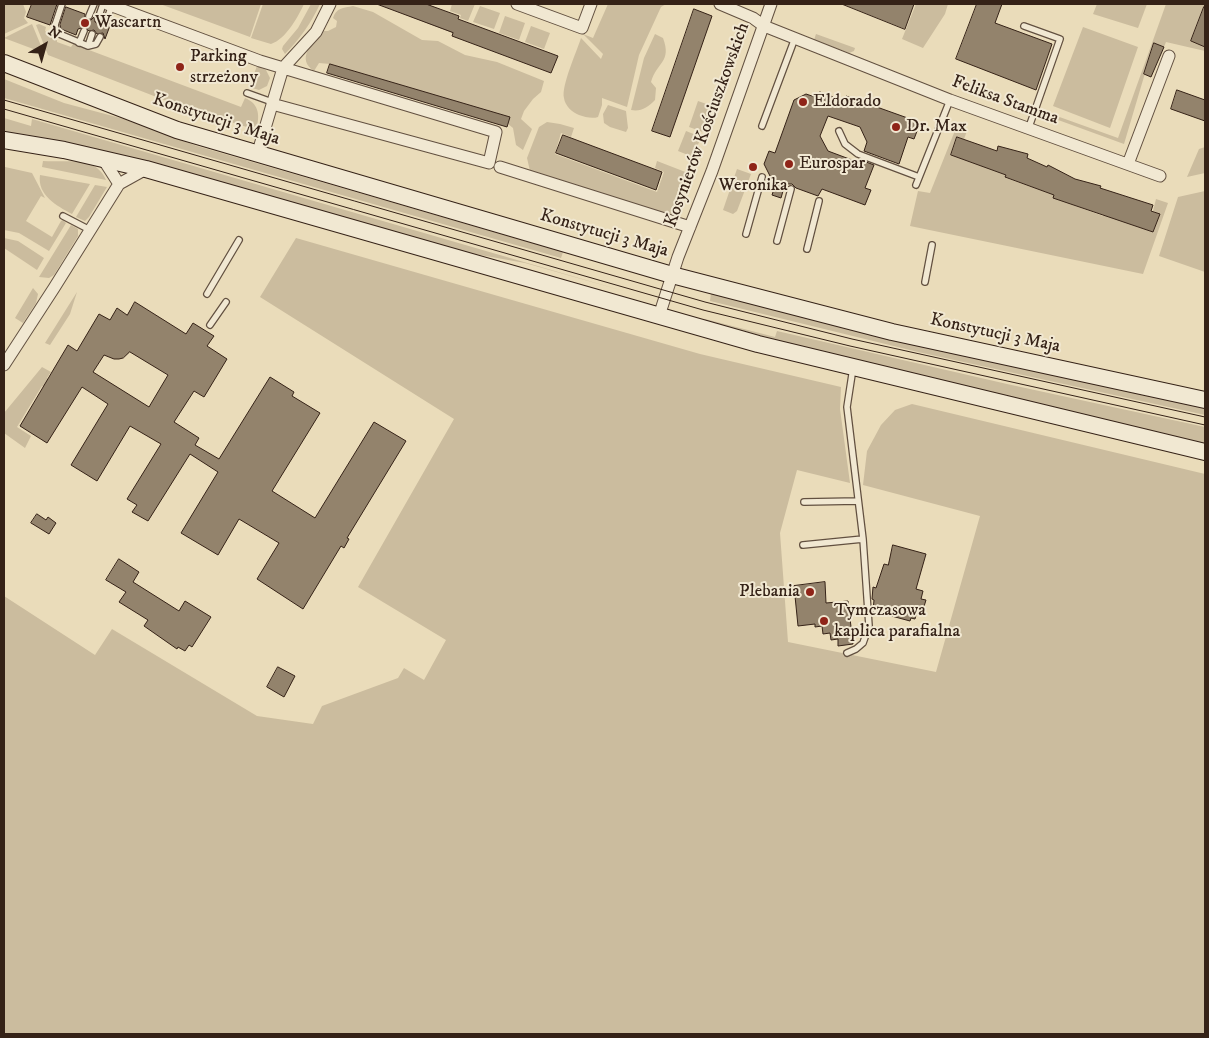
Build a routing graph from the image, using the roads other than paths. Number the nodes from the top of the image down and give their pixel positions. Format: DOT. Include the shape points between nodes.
graph roads {
  1 [pos="62,4"];
  2 [pos="94,4"];
  3 [pos="107,4"];
  4 [pos="330,4"];
  5 [pos="517,4"];
  6 [pos="591,4"];
  7 [pos="720,4"];
  8 [pos="772,4"];
  9 [pos="89,16"];
  10 [pos="98,19"];
  11 [pos="106,22"];
  12 [pos="764,26"];
  13 [pos="1024,26"];
  14 [pos="84,31"];
  15 [pos="92,34"];
  16 [pos="100,37"];
  17 [pos="796,38"];
  18 [pos="79,43"];
  19 [pos="88,46"];
  20 [pos="1169,56"];
  21 [pos="4,63"];
  22 [pos="282,68"];
  23 [pos="247,93"];
  24 [pos="950,100"];
  25 [pos="272,103"];
  26 [pos="762,126"];
  27 [pos="1029,127"];
  28 [pos="839,131"];
  29 [pos="4,140"];
  30 [pos="257,155"];
  31 [pos="103,159"];
  32 [pos="1128,164"];
  33 [pos="500,167"];
  34 [pos="146,169"];
  35 [pos="762,176"];
  36 [pos="1160,176"];
  37 [pos="919,177"];
  38 [pos="119,184"];
  39 [pos="916,185"];
  40 [pos="791,189"];
  41 [pos="820,200"];
  42 [pos="63,216"];
  43 [pos="690,227"];
  44 [pos="90,230"];
  45 [pos="746,234"];
  46 [pos="239,240"];
  47 [pos="777,241"];
  48 [pos="932,245"];
  49 [pos="807,249"];
  50 [pos="672,275"];
  51 [pos="925,282"];
  52 [pos="207,294"];
  53 [pos="226,302"];
  54 [pos="659,316"];
  55 [pos="210,325"];
  56 [pos="4,365"];
  57 [pos="853,368"];
  58 [pos="1205,400"];
  59 [pos="1205,452"];
  60 [pos="858,500"];
  61 [pos="804,502"];
  62 [pos="863,539"];
  63 [pos="802,545"];
  64 [pos="847,653"];
  1 -- 18 [label="lane" via="55,29 60,36"];
  2 -- 9 [label="lane"];
  3 -- 10 [label="lane"];
  3 -- 11 [label="lane"];
  3 -- 22 [label="street"];
  4 -- 22 [label="street" via="316,32"];
  5 -- 6 [label="street" via="582,28"];
  7 -- 12 [label="street, Feliksa Stamma"];
  8 -- 12 [label="street, Kosynierów Kościuszkowskich"];
  12 -- 17 [label="street, Feliksa Stamma"];
  12 -- 43 [label="street, Kosynierów Kościuszkowskich"];
  13 -- 27 [label="lane" via="1060,39"];
  14 -- 18 [label="lane"];
  15 -- 19 [label="lane"];
  16 -- 19 [label="lane" via="96,44"];
  17 -- 24 [label="street, Feliksa Stamma"];
  17 -- 26 [label="lane"];
  18 -- 19 [label="lane"];
  20 -- 32 [label="street"];
  21 -- 30 [label="street, Konstytucji 3 Maja" via="177,130"];
  22 -- 25 [label="street"];
  22 -- 25 [label="street" via="496,132 489,163"];
  23 -- 25 [label="lane"];
  24 -- 27 [label="street, Feliksa Stamma"];
  24 -- 37 [label="lane"];
  25 -- 30 [label="street"];
  27 -- 32 [label="street, Feliksa Stamma"];
  28 -- 37 [label="lane" via="845,144 858,154"];
  29 -- 31 [label="street"];
  30 -- 50 [label="street, Konstytucji 3 Maja"];
  31 -- 34 [label="street"];
  31 -- 38 [label="street"];
  32 -- 36 [label="street, Feliksa Stamma"];
  33 -- 43 [label="street"];
  34 -- 38 [label="street"];
  34 -- 54 [label="street"];
  35 -- 45 [label="lane"];
  37 -- 39 [label="lane"];
  38 -- 44 [label="street"];
  40 -- 47 [label="lane"];
  41 -- 49 [label="lane"];
  42 -- 44 [label="lane"];
  43 -- 50 [label="street, Kosynierów Kościuszkowskich"];
  44 -- 56 [label="street"];
  46 -- 52 [label="lane"];
  48 -- 51 [label="lane"];
  50 -- 54 [label="street, Kosynierów Kościuszkowskich"];
  50 -- 58 [label="street, Konstytucji 3 Maja" via="892,332"];
  53 -- 55 [label="lane"];
  54 -- 57 [label="street"];
  57 -- 59 [label="street"];
  57 -- 60 [label="lane" via="847,407"];
  60 -- 61 [label="lane"];
  60 -- 62 [label="lane"];
  62 -- 63 [label="lane"];
  62 -- 64 [label="lane" via="869,626 863,643"];
}
